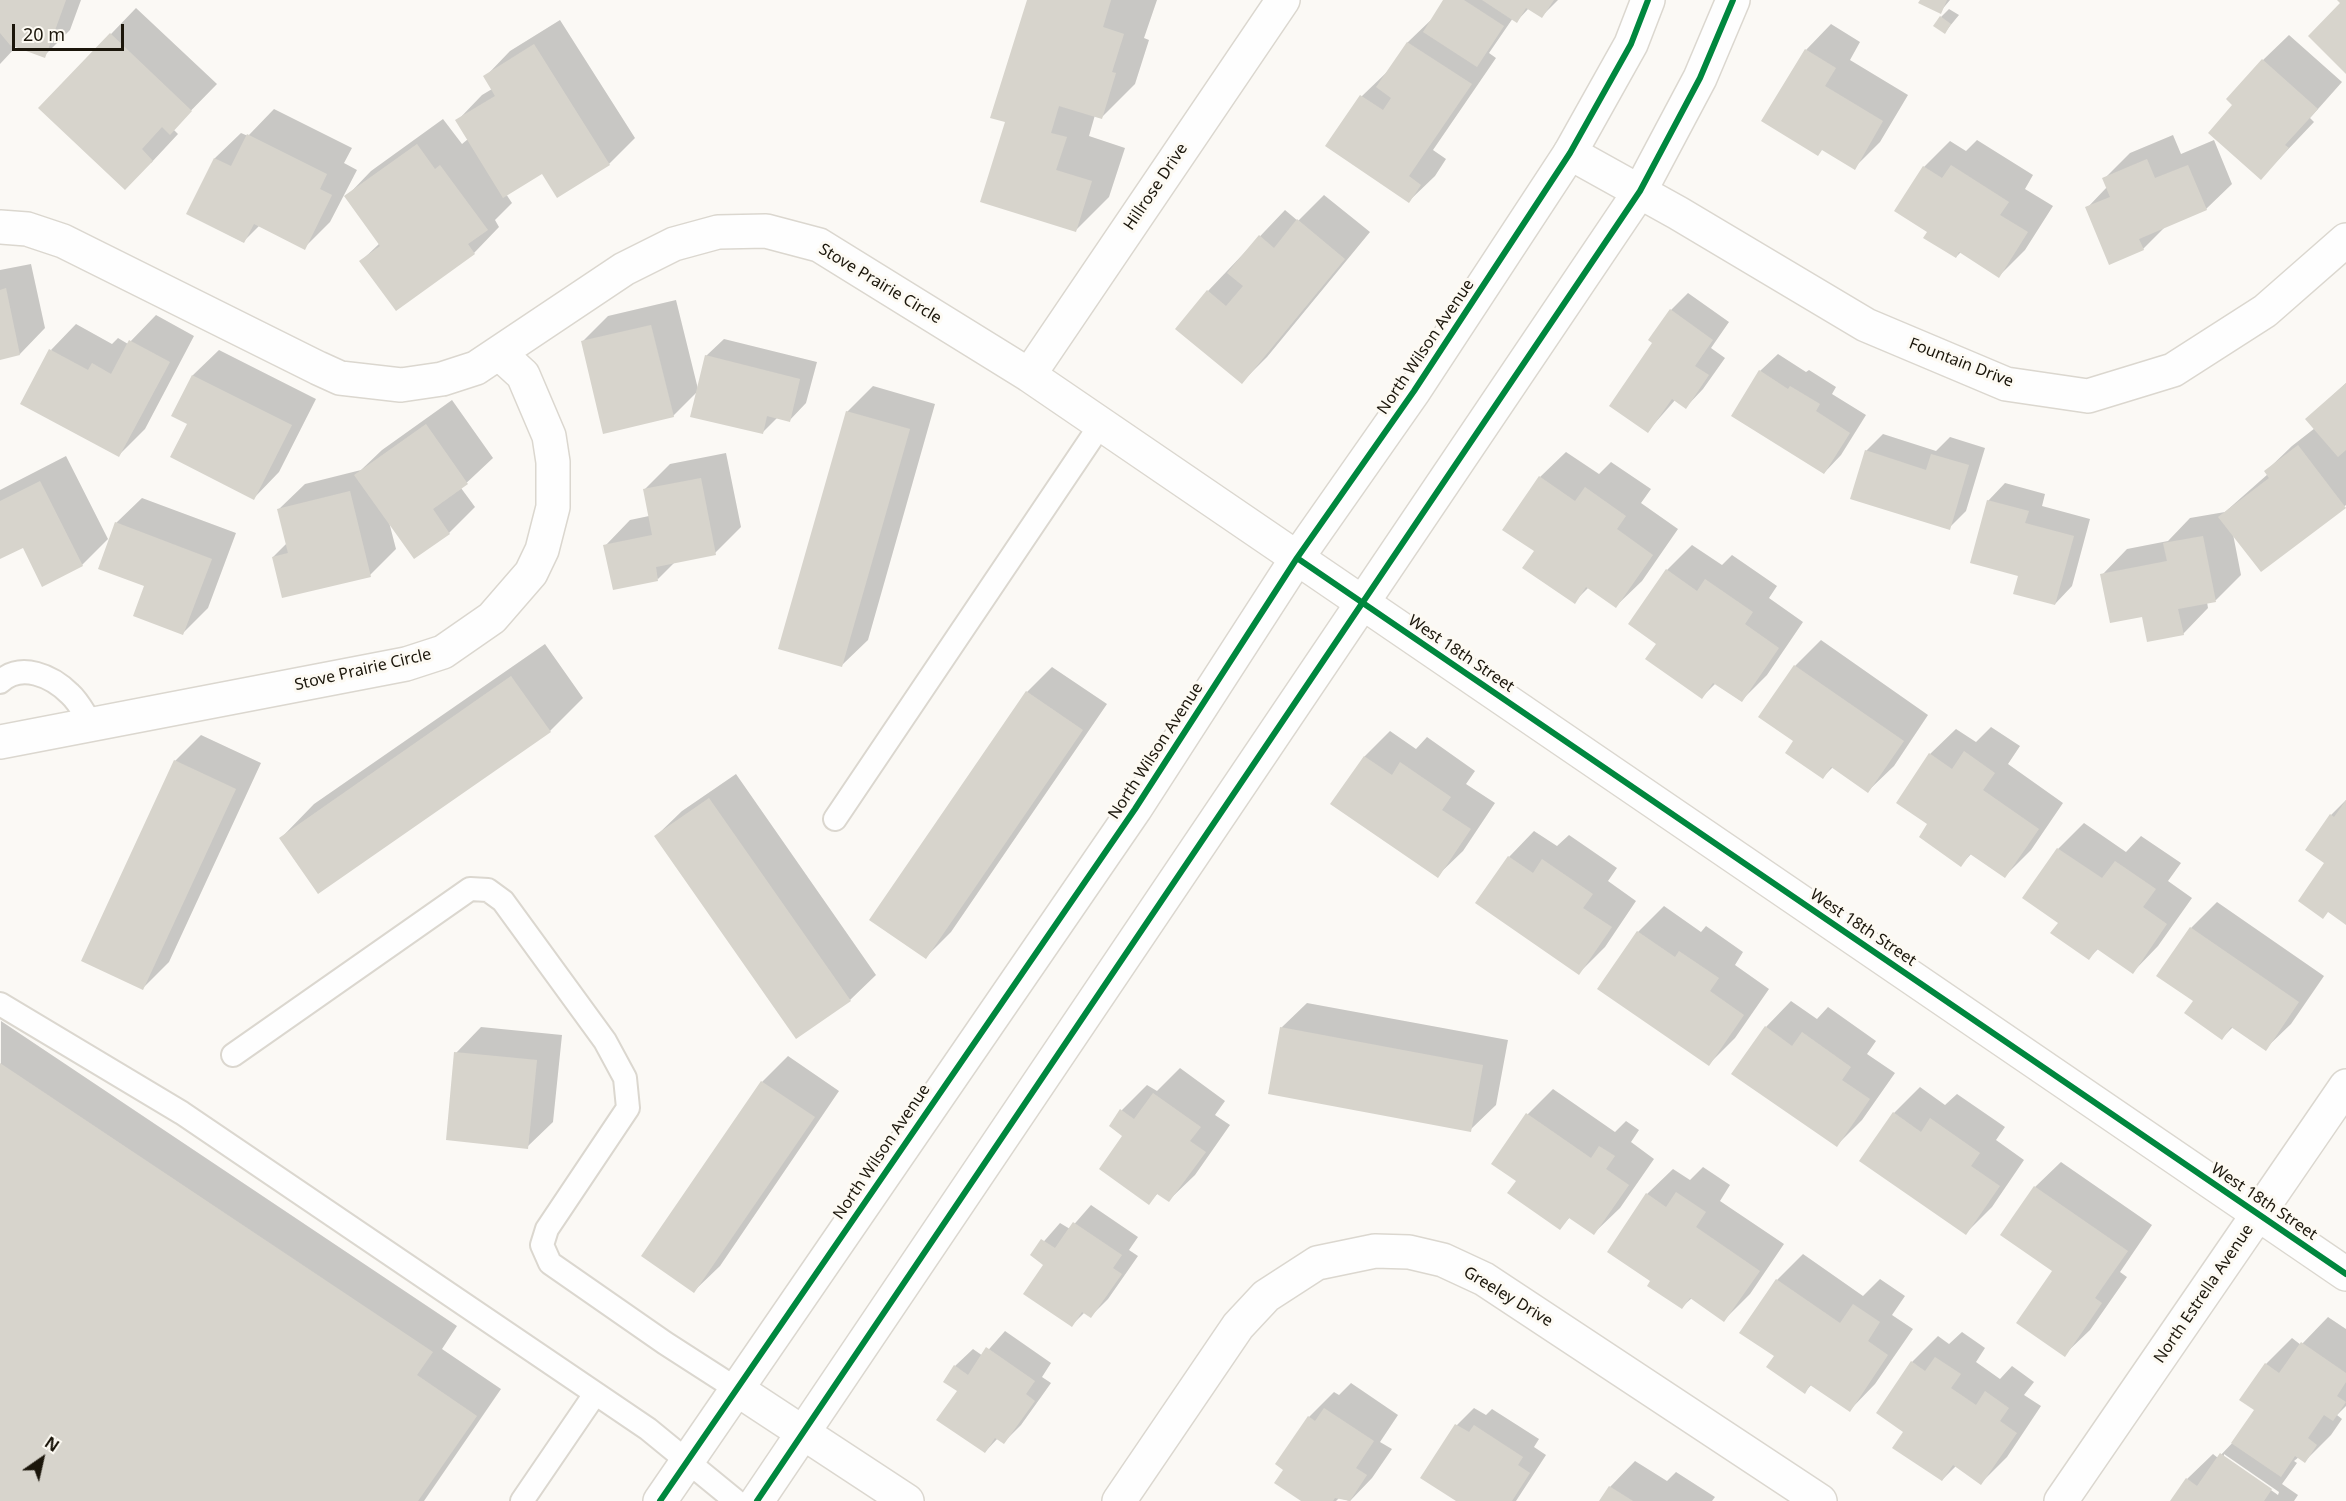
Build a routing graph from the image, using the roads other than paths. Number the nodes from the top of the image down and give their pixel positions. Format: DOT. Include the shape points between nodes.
graph roads {
  1 [pos="1284,0"];
  2 [pos="1648,0"];
  3 [pos="1733,0"];
  4 [pos="1570,153"];
  5 [pos="1640,191"];
  6 [pos="0,227"];
  7 [pos="2346,240"];
  8 [pos="499,353"];
  9 [pos="1029,375"];
  10 [pos="1101,424"];
  11 [pos="1297,558"];
  12 [pos="1364,603"];
  13 [pos="0,682"];
  14 [pos="92,725"];
  15 [pos="0,742"];
  16 [pos="835,819"];
  17 [pos="0,1004"];
  18 [pos="233,1055"];
  19 [pos="2346,1086"];
  20 [pos="2258,1214"];
  21 [pos="2346,1274"];
  22 [pos="738,1390"];
  23 [pos="595,1394"];
  24 [pos="802,1431"];
  25 [pos="686,1462"];
  26 [pos="522,1501"];
  27 [pos="660,1501"];
  28 [pos="736,1501"];
  29 [pos="757,1501"];
  30 [pos="907,1501"];
  31 [pos="1119,1501"];
  32 [pos="1820,1501"];
  33 [pos="2061,1501"];
  1 -- 9 [label="street, Hillrose Drive"];
  2 -- 4 [label="street, North Wilson Avenue" via="1631,44"];
  3 -- 5 [label="street" via="1700,78"];
  4 -- 5 [label="street, Fountain Drive"];
  4 -- 11 [label="street, North Wilson Avenue" via="1414,391"];
  5 -- 7 [label="street, Fountain Drive" via="1877,330 2006,384 2088,396 2173,370 2265,311"];
  5 -- 12 [label="street"];
  6 -- 8 [label="street, Stove Prairie Circle" via="27,229 63,241 340,378 401,385 442,379 476,368"];
  8 -- 9 [label="street, Stove Prairie Circle" via="624,269 674,244 718,232 766,231 819,245"];
  8 -- 14 [label="street, Stove Prairie Circle" via="523,375 549,436 553,507 542,550 531,573 492,618 443,652 406,664"];
  9 -- 10 [label="street"];
  10 -- 11 [label="street"];
  10 -- 16 [label="lane"];
  11 -- 12 [label="street, West 18th Street"];
  11 -- 22 [label="street, North Wilson Avenue" via="1135,809"];
  12 -- 20 [label="street, West 18th Street"];
  12 -- 24 [label="street"];
  13 -- 14 [label="lane" via="8,675 27,671 45,677 71,694"];
  14 -- 15 [label="street, Stove Prairie Circle"];
  17 -- 23 [label="lane" via="169,1105"];
  18 -- 22 [label="lane" via="470,890 488,890 503,902 604,1041 626,1078 628,1108 547,1229 542,1245 550,1263"];
  19 -- 20 [label="street, North Estrella Avenue"];
  20 -- 21 [label="street, West 18th Street"];
  20 -- 33 [label="street, North Estrella Avenue"];
  22 -- 24 [label="street"];
  22 -- 25 [label="street, North Wilson Avenue"];
  23 -- 25 [label="lane" via="648,1429"];
  23 -- 26 [label="lane"];
  24 -- 29 [label="street"];
  24 -- 30 [label="street"];
  25 -- 27 [label="street, North Wilson Avenue"];
  25 -- 28 [label="lane"];
  31 -- 32 [label="street, Greeley Drive" via="1238,1326 1266,1296 1317,1263 1375,1251 1409,1252 1443,1260 1484,1279"];
}
